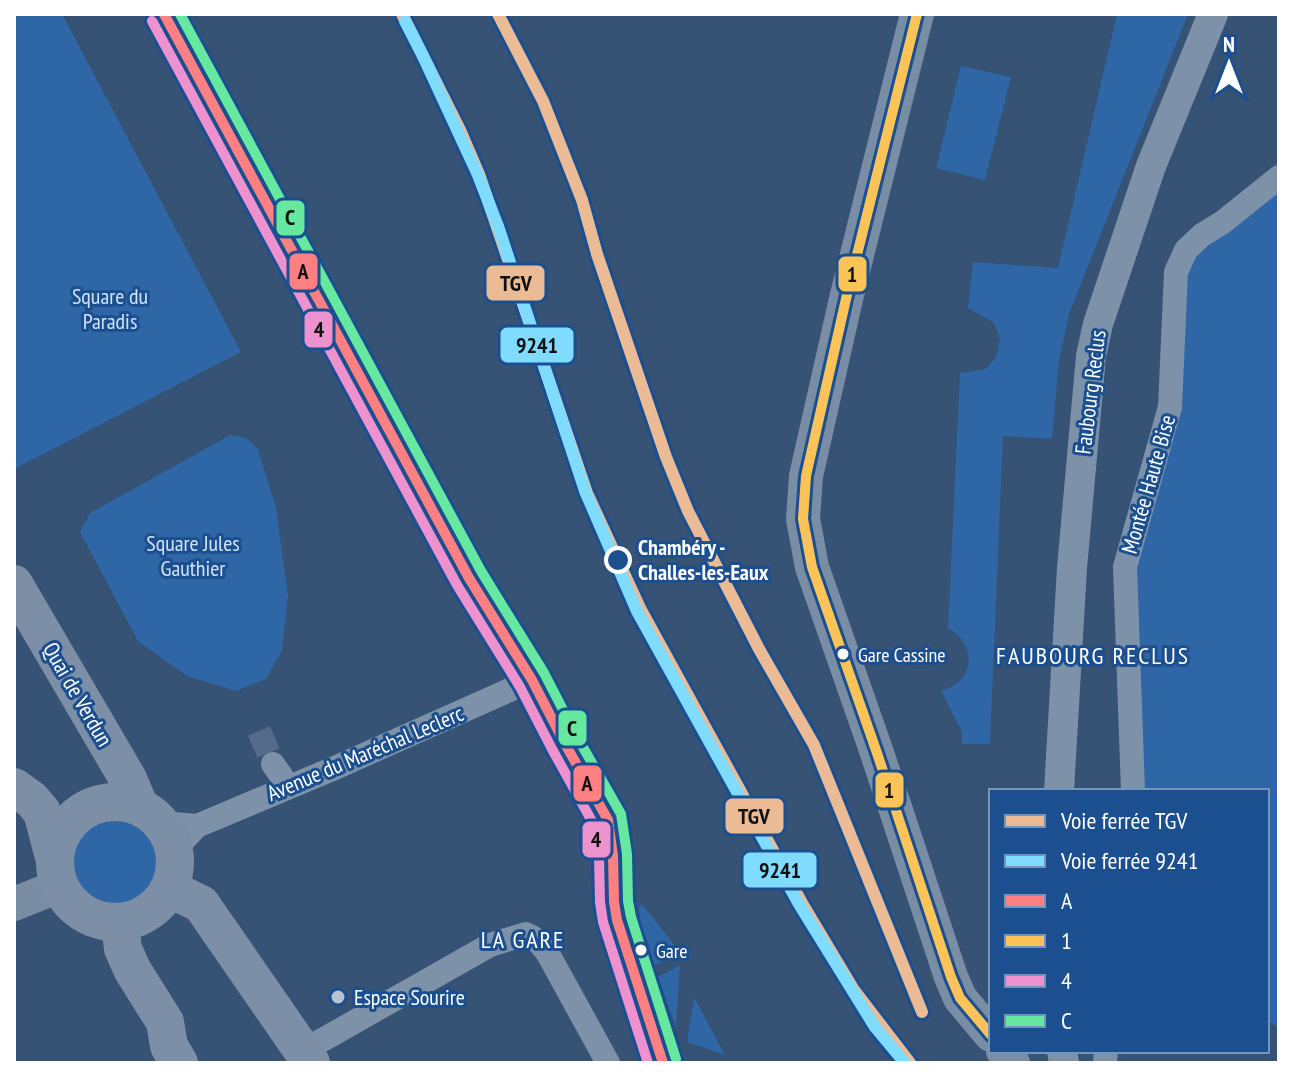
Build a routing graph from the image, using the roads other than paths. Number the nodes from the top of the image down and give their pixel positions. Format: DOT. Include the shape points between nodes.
graph roads {
  1 [pos="164,14"];
  2 [pos="917,14"];
  3 [pos="1213,14"];
  4 [pos="1279,177"];
  5 [pos="14,584"];
  6 [pos="273,764"];
  7 [pos="288,786"];
  8 [pos="14,787"];
  9 [pos="1059,789"];
  10 [pos="1133,789"];
  11 [pos="168,826"];
  12 [pos="57,874"];
  13 [pos="170,889"];
  14 [pos="14,904"];
  15 [pos="120,923"];
  16 [pos="989,1033"];
  17 [pos="307,1057"];
  18 [pos="179,1063"];
  19 [pos="608,1063"];
  1 -- 7 [label="street, Avenue du Maréchal Leclerc" via="469,578 532,680"];
  2 -- 16 [label="main road" via="806,476 803,519 812,567 951,977 960,998"];
  3 -- 9 [label="street, Faubourg Reclus" via="1151,166 1091,356"];
  4 -- 10 [label="street, Montée Haute Bise" via="1202,235 1186,250 1176,272 1170,407 1125,567"];
  5 -- 11 [label="main road, Quai de Verdun" via="128,779"];
  6 -- 7 [label="street"];
  7 -- 11 [label="street, Avenue du Maréchal Leclerc"];
  8 -- 12 [label="main road" via="42,812"];
  11 -- 12 [label="main road" via="111,801 84,810 61,835"];
  11 -- 13 [label="main road" via="176,869"];
  12 -- 14 [label="main road"];
  12 -- 15 [label="main road" via="71,904 88,916"];
  13 -- 15 [label="main road" via="149,912"];
  13 -- 17 [label="main road" via="201,904"];
  15 -- 18 [label="main road" via="123,949 165,1022"];
  17 -- 19 [label="street" via="450,966 490,945 531,935 547,952"];
}
